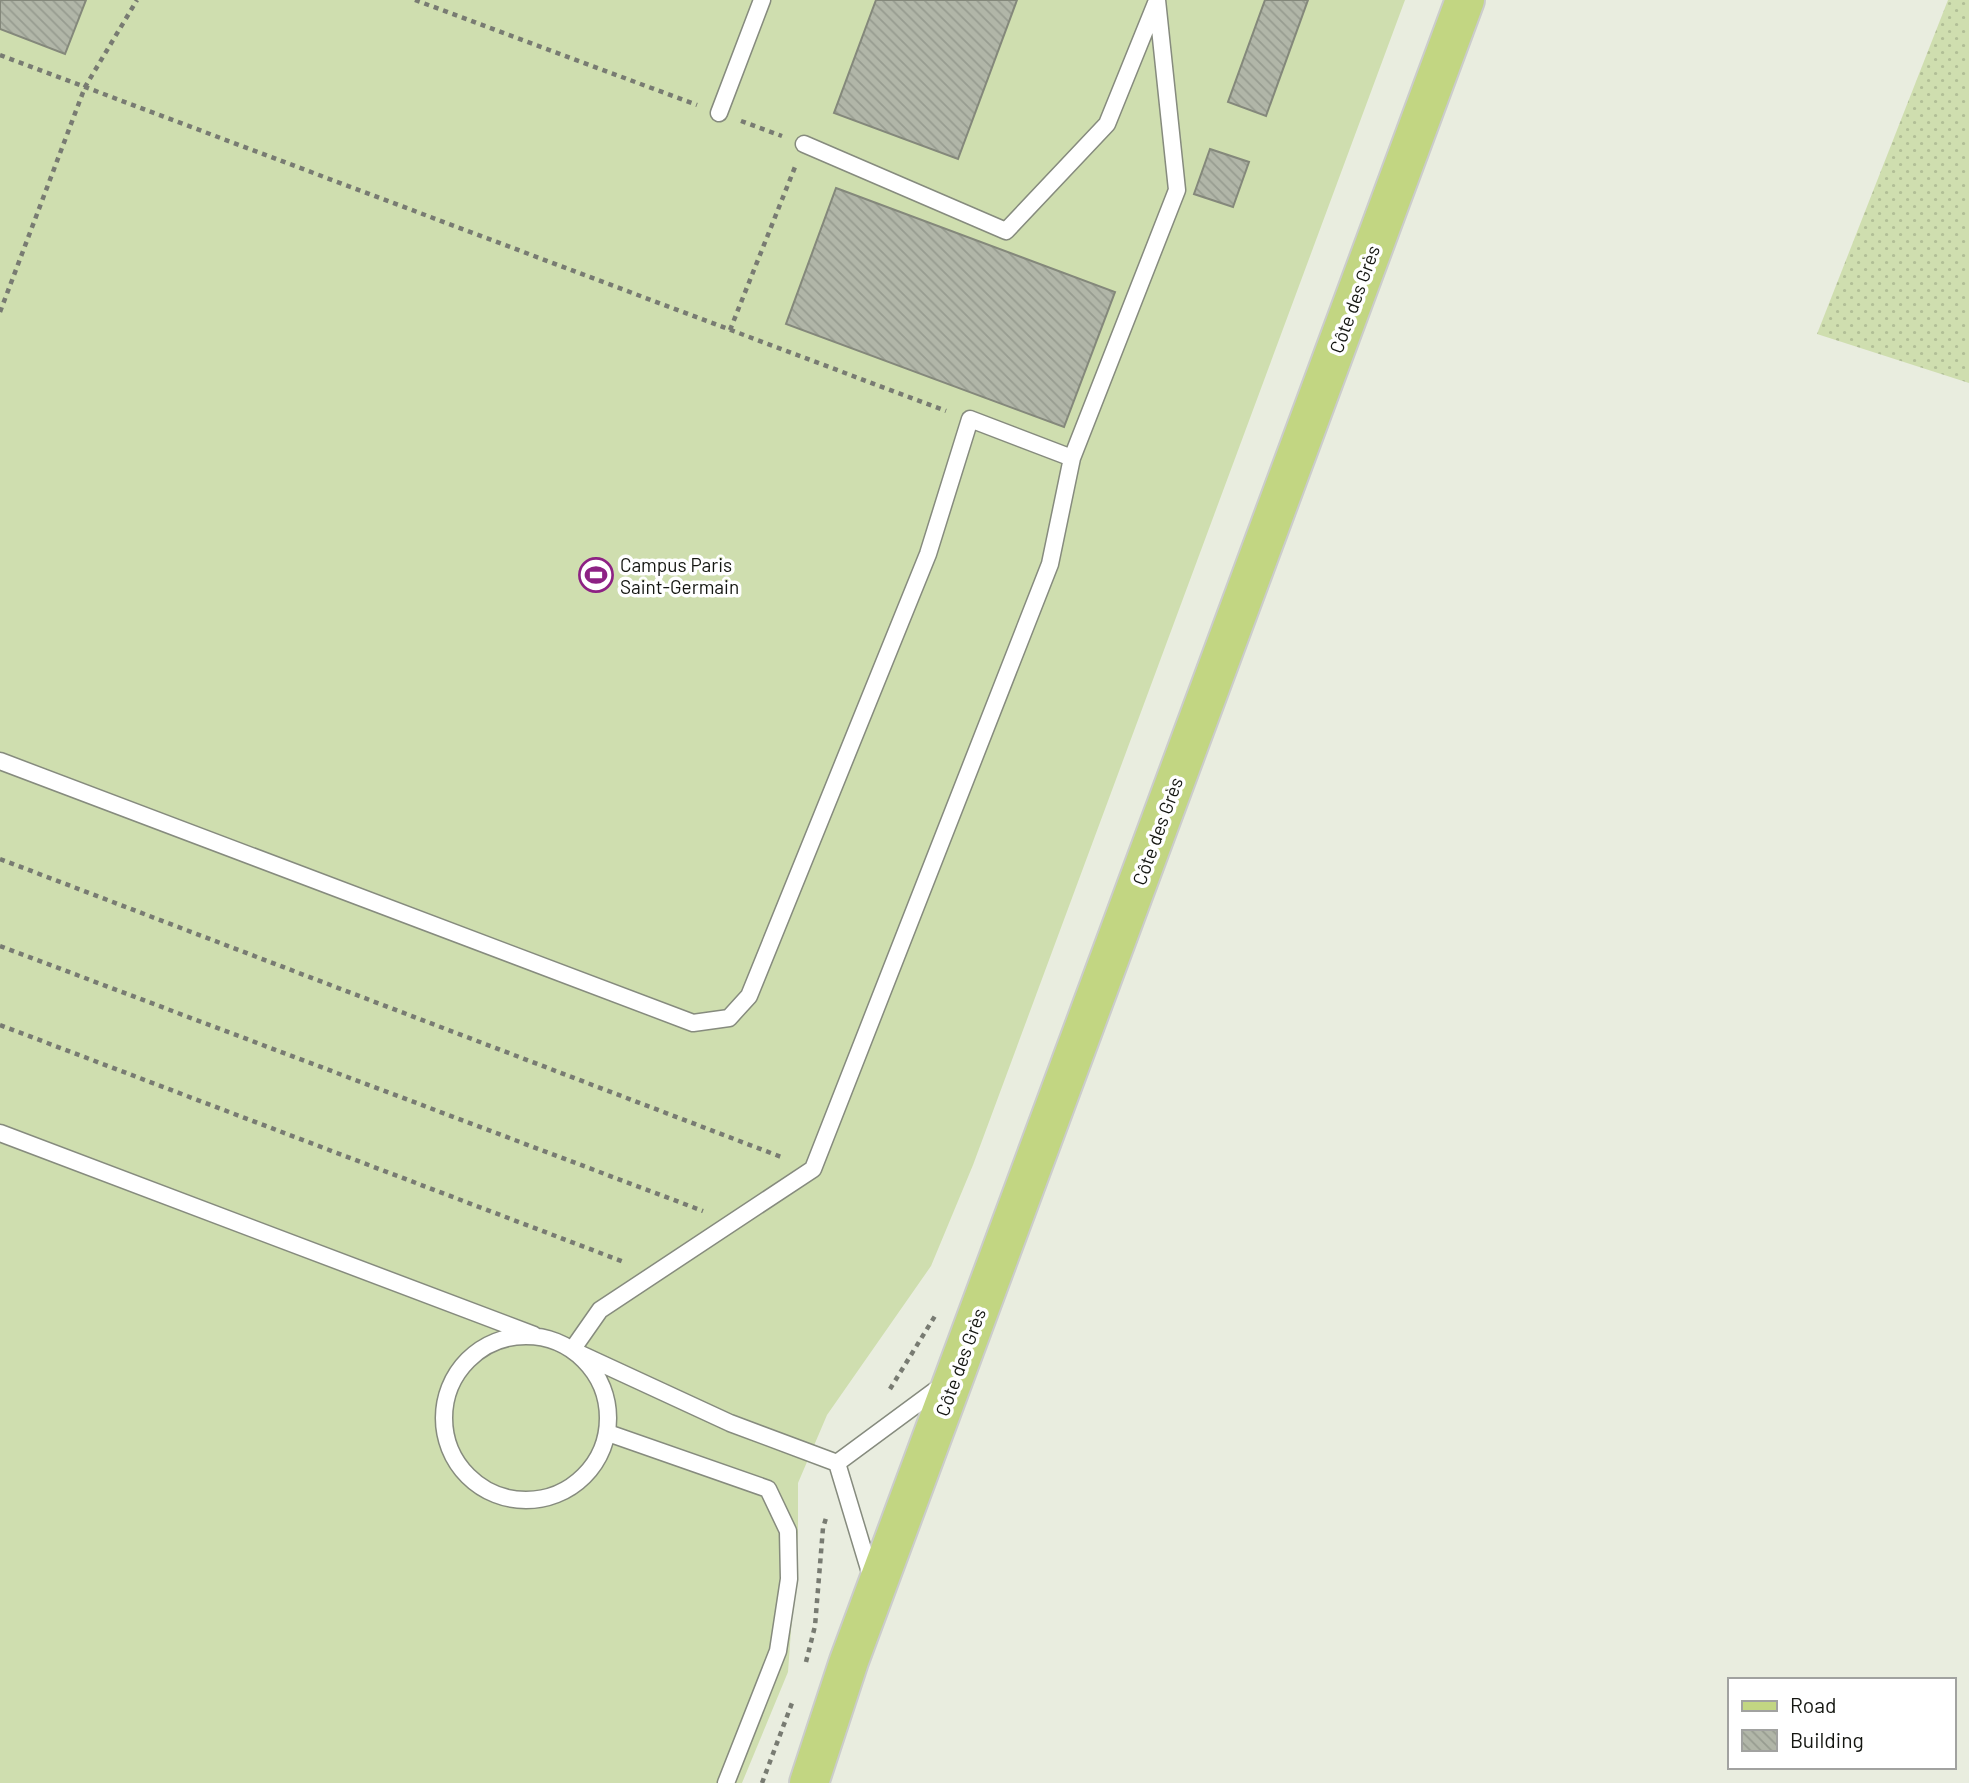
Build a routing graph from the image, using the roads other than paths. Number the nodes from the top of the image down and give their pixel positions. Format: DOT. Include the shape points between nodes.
graph roads {
  1 [pos="762,0"];
  2 [pos="1157,0"];
  3 [pos="1465,0"];
  4 [pos="719,113"];
  5 [pos="804,144"];
  6 [pos="1072,458"];
  7 [pos="0,761"];
  8 [pos="0,1133"];
  9 [pos="534,1335"];
  10 [pos="572,1350"];
  11 [pos="954,1377"];
  12 [pos="608,1433"];
  13 [pos="837,1463"];
  14 [pos="875,1589"];
  15 [pos="849,1661"];
  16 [pos="726,1783"];
  17 [pos="796,1783"];
  18 [pos="809,1783"];
  1 -- 4 [label="lane"];
  2 -- 5 [label="lane" via="1107,124 1006,231"];
  2 -- 6 [label="lane" via="1177,190"];
  3 -- 11 [label="main road, Côte des Grès"];
  6 -- 7 [label="lane" via="970,419 918,580 749,996 729,1018 693,1023"];
  6 -- 10 [label="lane" via="1050,564 813,1169 600,1310"];
  8 -- 9 [label="lane"];
  9 -- 10 [label="lane"];
  9 -- 12 [label="lane" via="487,1345 467,1359 452,1379 445,1397 445,1436 463,1472 498,1496 541,1500 584,1477 599,1457"];
  10 -- 12 [label="lane" via="590,1366 602,1386"];
  10 -- 13 [label="lane" via="730,1423"];
  11 -- 13 [label="lane"];
  11 -- 14 [label="main road, Côte des Grès"];
  12 -- 16 [label="lane" via="768,1489 788,1531 789,1579 778,1651"];
  13 -- 14 [label="lane"];
  14 -- 15 [label="main road, Côte des Grès"];
  15 -- 17 [label="main road, Côte des Grès"];
  15 -- 18 [label="main road, Côte des Grès"];
}
